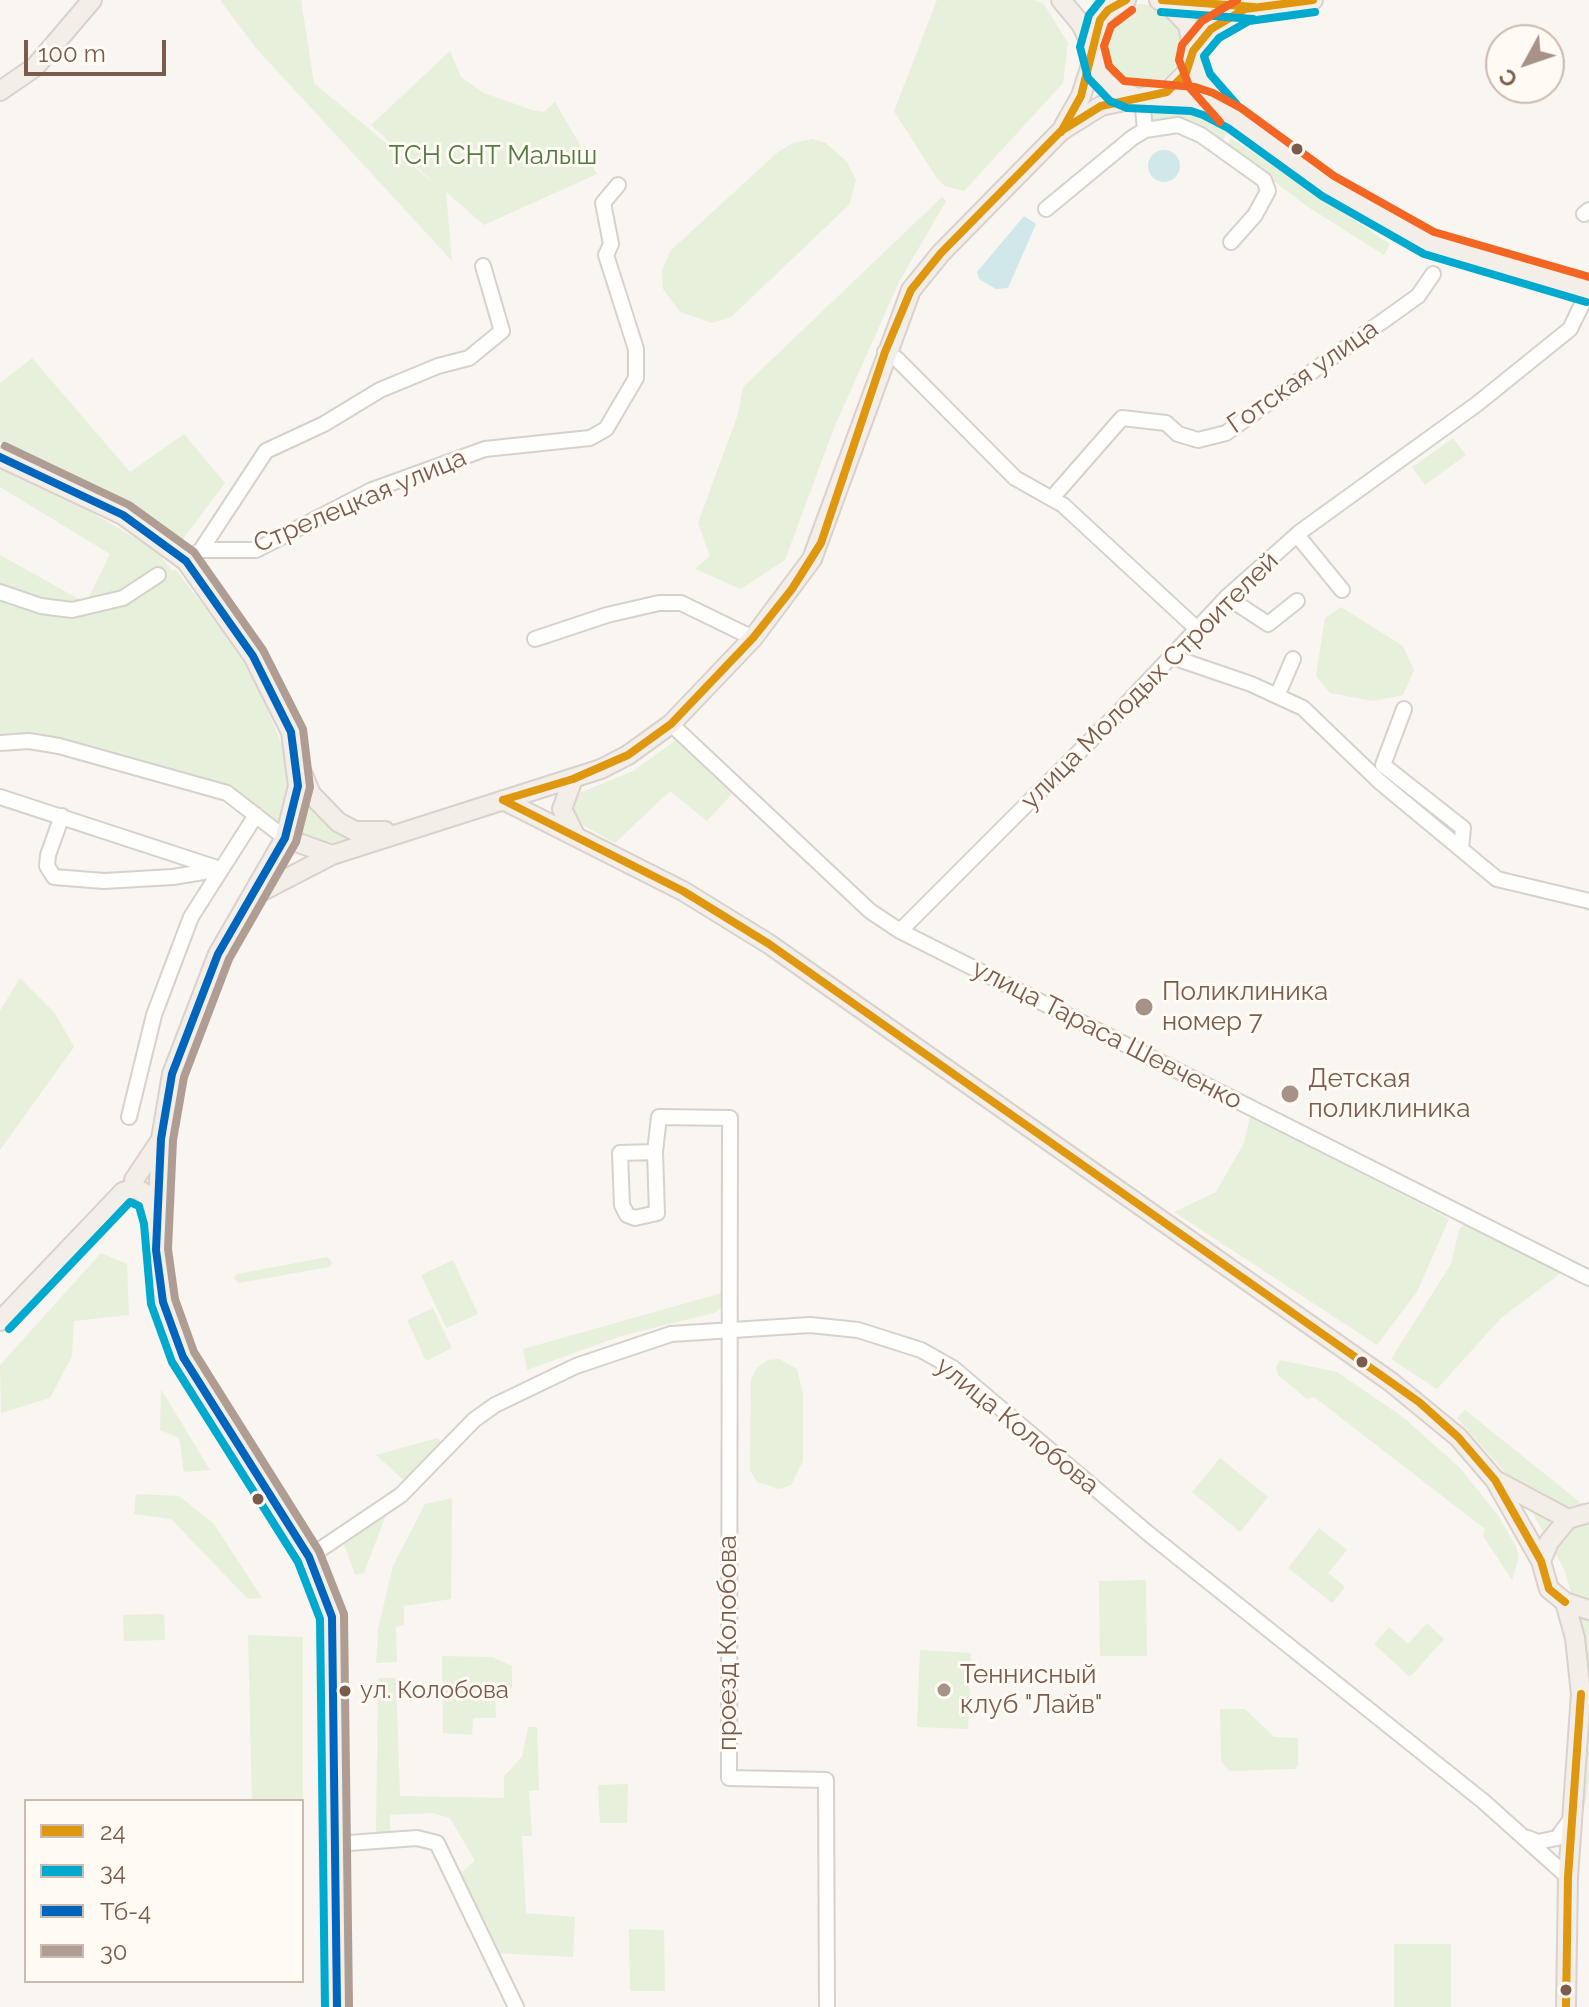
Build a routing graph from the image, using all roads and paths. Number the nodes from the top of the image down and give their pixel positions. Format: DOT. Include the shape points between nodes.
graph roads {
  1 [pos="92,0"];
  2 [pos="1061,0"];
  3 [pos="1126,0"];
  4 [pos="1161,0"];
  5 [pos="1313,0"];
  6 [pos="1245,9"];
  7 [pos="1092,53"];
  8 [pos="1192,56"];
  9 [pos="0,91"];
  10 [pos="1148,97"];
  11 [pos="1229,115"];
  12 [pos="1145,130"];
  13 [pos="1061,131"];
  14 [pos="618,185"];
  15 [pos="1046,209"];
  16 [pos="1231,242"];
  17 [pos="483,266"];
  18 [pos="1433,274"];
  19 [pos="1589,290"];
  20 [pos="1589,315"];
  21 [pos="1570,329"];
  22 [pos="885,352"];
  23 [pos="0,457"];
  24 [pos="1052,498"];
  25 [pos="1297,535"];
  26 [pos="193,565"];
  27 [pos="158,575"];
  28 [pos="1342,590"];
  29 [pos="0,592"];
  30 [pos="1227,597"];
  31 [pos="1297,601"];
  32 [pos="1196,628"];
  33 [pos="753,638"];
  34 [pos="535,639"];
  35 [pos="1172,657"];
  36 [pos="1293,659"];
  37 [pos="1277,696"];
  38 [pos="1404,709"];
  39 [pos="671,724"];
  40 [pos="0,743"];
  41 [pos="297,760"];
  42 [pos="573,779"];
  43 [pos="533,792"];
  44 [pos="0,797"];
  45 [pos="503,800"];
  46 [pos="256,815"];
  47 [pos="62,816"];
  48 [pos="405,830"];
  49 [pos="574,833"];
  50 [pos="285,838"];
  51 [pos="1461,849"];
  52 [pos="332,855"];
  53 [pos="221,869"];
  54 [pos="249,898"];
  55 [pos="1589,901"];
  56 [pos="900,931"];
  57 [pos="129,1117"];
  58 [pos="161,1139"];
  59 [pos="655,1152"];
  60 [pos="159,1173"];
  61 [pos="129,1186"];
  62 [pos="156,1222"];
  63 [pos="1589,1278"];
  64 [pos="0,1321"];
  65 [pos="730,1328"];
  66 [pos="1495,1480"];
  67 [pos="1589,1513"];
  68 [pos="1568,1519"];
  69 [pos="309,1557"];
  70 [pos="1541,1561"];
  71 [pos="1565,1602"];
  72 [pos="1589,1610"];
  73 [pos="1585,1688"];
  74 [pos="1573,1813"];
  75 [pos="1528,1838"];
  76 [pos="335,1844"];
  77 [pos="1568,1877"];
  78 [pos="337,2007"];
  79 [pos="516,2007"];
  80 [pos="827,2007"];
  81 [pos="1566,2007"];
  1 -- 9 [label="main road" via="35,67"];
  2 -- 7 [label="main road" via="1081,24"];
  3 -- 7 [label="main road" via="1100,20"];
  4 -- 6 [label="main road"];
  4 -- 8 [label="main road" via="1188,25"];
  5 -- 6 [label="main road"];
  6 -- 8 [label="main road" via="1211,29"];
  7 -- 10 [label="main road" via="1098,72 1117,91"];
  7 -- 13 [label="main road" via="1081,96"];
  8 -- 10 [label="main road" via="1178,84"];
  8 -- 11 [label="main road" via="1200,81"];
  10 -- 11 [label="main road" via="1193,99"];
  10 -- 12 [label="street"];
  10 -- 13 [label="main road" via="1101,106"];
  11 -- 19 [label="main road" via="1328,186 1429,243"];
  12 -- 15 [label="street"];
  12 -- 16 [label="street" via="1178,125 1264,180 1268,191"];
  13 -- 22 [label="main road" via="911,290"];
  14 -- 26 [label="street, Стрелецкая улица" via="603,203 611,244 606,255 636,349 636,378 606,429 590,438 485,449 423,469 256,550"];
  17 -- 26 [label="street" via="502,331 469,358 380,390 266,451"];
  18 -- 24 [label="street, Готская улица" via="1418,296 1226,433 1198,440 1178,434 1166,423 1122,418"];
  19 -- 21 [label="street, улица Молодых Строителей"];
  20 -- 21 [label="street"];
  21 -- 25 [label="street, улица Молодых Строителей"];
  22 -- 24 [label="street" via="1015,478"];
  22 -- 33 [label="main road" via="821,543"];
  23 -- 26 [label="main road" via="123,515"];
  24 -- 32 [label="street"];
  25 -- 28 [label="street"];
  25 -- 30 [label="street, улица Молодых Строителей"];
  26 -- 41 [label="main road" via="272,690"];
  26 -- 50 [label="main road" via="287,736 292,775"];
  27 -- 29 [label="street" via="123,598 72,610"];
  30 -- 31 [label="street" via="1268,624"];
  30 -- 32 [label="street, улица Молодых Строителей"];
  32 -- 35 [label="street, улица Молодых Строителей"];
  33 -- 34 [label="street" via="681,603 659,603"];
  33 -- 39 [label="main road"];
  35 -- 37 [label="street"];
  35 -- 56 [label="street, улица Молодых Строителей"];
  36 -- 37 [label="street"];
  37 -- 51 [label="street" via="1303,708"];
  38 -- 51 [label="street" via="1383,765 1463,828"];
  39 -- 42 [label="main road" via="628,755"];
  39 -- 56 [label="street, улица Тараса Шевченко" via="870,911"];
  40 -- 46 [label="street" via="59,746 227,793"];
  41 -- 48 [label="main road" via="311,794 338,822 368,833"];
  41 -- 50 [label="main road" via="296,806"];
  42 -- 43 [label="main road"];
  42 -- 49 [label="main road" via="562,809"];
  43 -- 45 [label="main road"];
  43 -- 49 [label="main road"];
  44 -- 47 [label="street"];
  45 -- 48 [label="main road"];
  45 -- 49 [label="main road"];
  46 -- 50 [label="street"];
  46 -- 53 [label="street"];
  47 -- 53 [label="street"];
  47 -- 53 [label="street" via="48,855 54,877 131,879"];
  48 -- 52 [label="main road"];
  49 -- 66 [label="main road" via="769,944 1146,1206 1419,1402"];
  50 -- 52 [label="main road"];
  50 -- 54 [label="main road"];
  51 -- 55 [label="street" via="1497,879"];
  52 -- 54 [label="main road"];
  53 -- 57 [label="street" via="191,917 154,1015"];
  54 -- 58 [label="main road" via="218,954 182,1042"];
  56 -- 63 [label="street, улица Тараса Шевченко"];
  58 -- 60 [label="main road"];
  58 -- 61 [label="main road"];
  59 -- 59 [label="street" via="657,1213 635,1218 622,1205 620,1153"];
  59 -- 65 [label="street" via="659,1117 730,1118"];
  60 -- 61 [label="main road"];
  60 -- 62 [label="main road"];
  61 -- 62 [label="main road" via="149,1198"];
  61 -- 64 [label="main road"];
  62 -- 69 [label="main road" via="163,1302 183,1357"];
  65 -- 69 [label="street, улица Колобова" via="671,1334 616,1350 495,1405 455,1436 401,1495"];
  65 -- 75 [label="street, улица Колобова" via="833,1326 921,1350 953,1368 1149,1534"];
  65 -- 80 [label="street, проезд Колобова" via="729,1778 826,1780"];
  66 -- 68 [label="main road"];
  66 -- 70 [label="main road"];
  67 -- 68 [label="main road"];
  68 -- 70 [label="main road"];
  69 -- 76 [label="main road" via="333,1627"];
  70 -- 71 [label="main road" via="1549,1589"];
  71 -- 72 [label="main road"];
  71 -- 73 [label="main road"];
  73 -- 74 [label="main road"];
  74 -- 75 [label="street" via="1557,1838"];
  74 -- 77 [label="main road"];
  75 -- 77 [label="street, улица Колобова"];
  76 -- 78 [label="main road"];
  76 -- 79 [label="street" via="417,1838 437,1843"];
  77 -- 81 [label="main road"];
}
